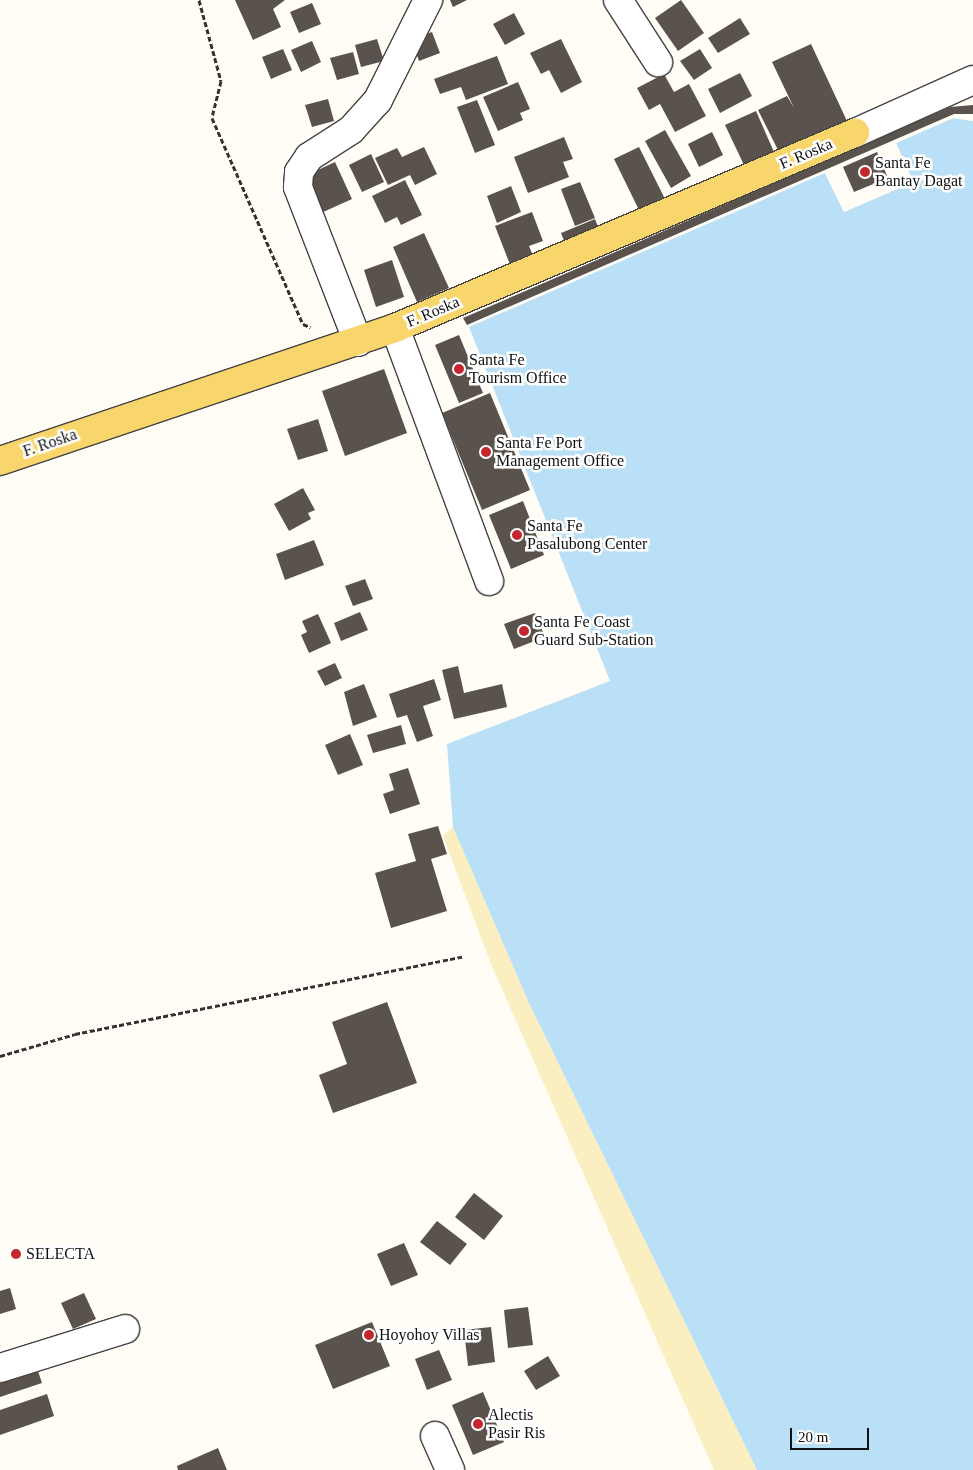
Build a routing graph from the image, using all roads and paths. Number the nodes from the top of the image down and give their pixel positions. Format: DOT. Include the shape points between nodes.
graph roads {
  1 [pos="199,0"];
  2 [pos="428,0"];
  3 [pos="618,0"];
  4 [pos="658,62"];
  5 [pos="973,80"];
  6 [pos="855,133"];
  7 [pos="395,328"];
  8 [pos="356,343"];
  9 [pos="0,461"];
  10 [pos="489,581"];
  11 [pos="462,957"];
  12 [pos="0,1056"];
  13 [pos="125,1329"];
  14 [pos="0,1368"];
  15 [pos="435,1436"];
  16 [pos="450,1470"];
  1 -- 8 [label="path" via="222,81 212,118 242,194 303,324"];
  2 -- 8 [label="street" via="378,100 350,130 309,157 299,172 298,187"];
  3 -- 4 [label="street"];
  5 -- 6 [label="street"];
  6 -- 7 [label="main road, F. Roska"];
  7 -- 8 [label="main road, F. Roska"];
  7 -- 10 [label="street"];
  8 -- 9 [label="main road, F. Roska"];
  11 -- 12 [label="path" via="75,1034"];
  13 -- 14 [label="street"];
  15 -- 16 [label="street"];
}
